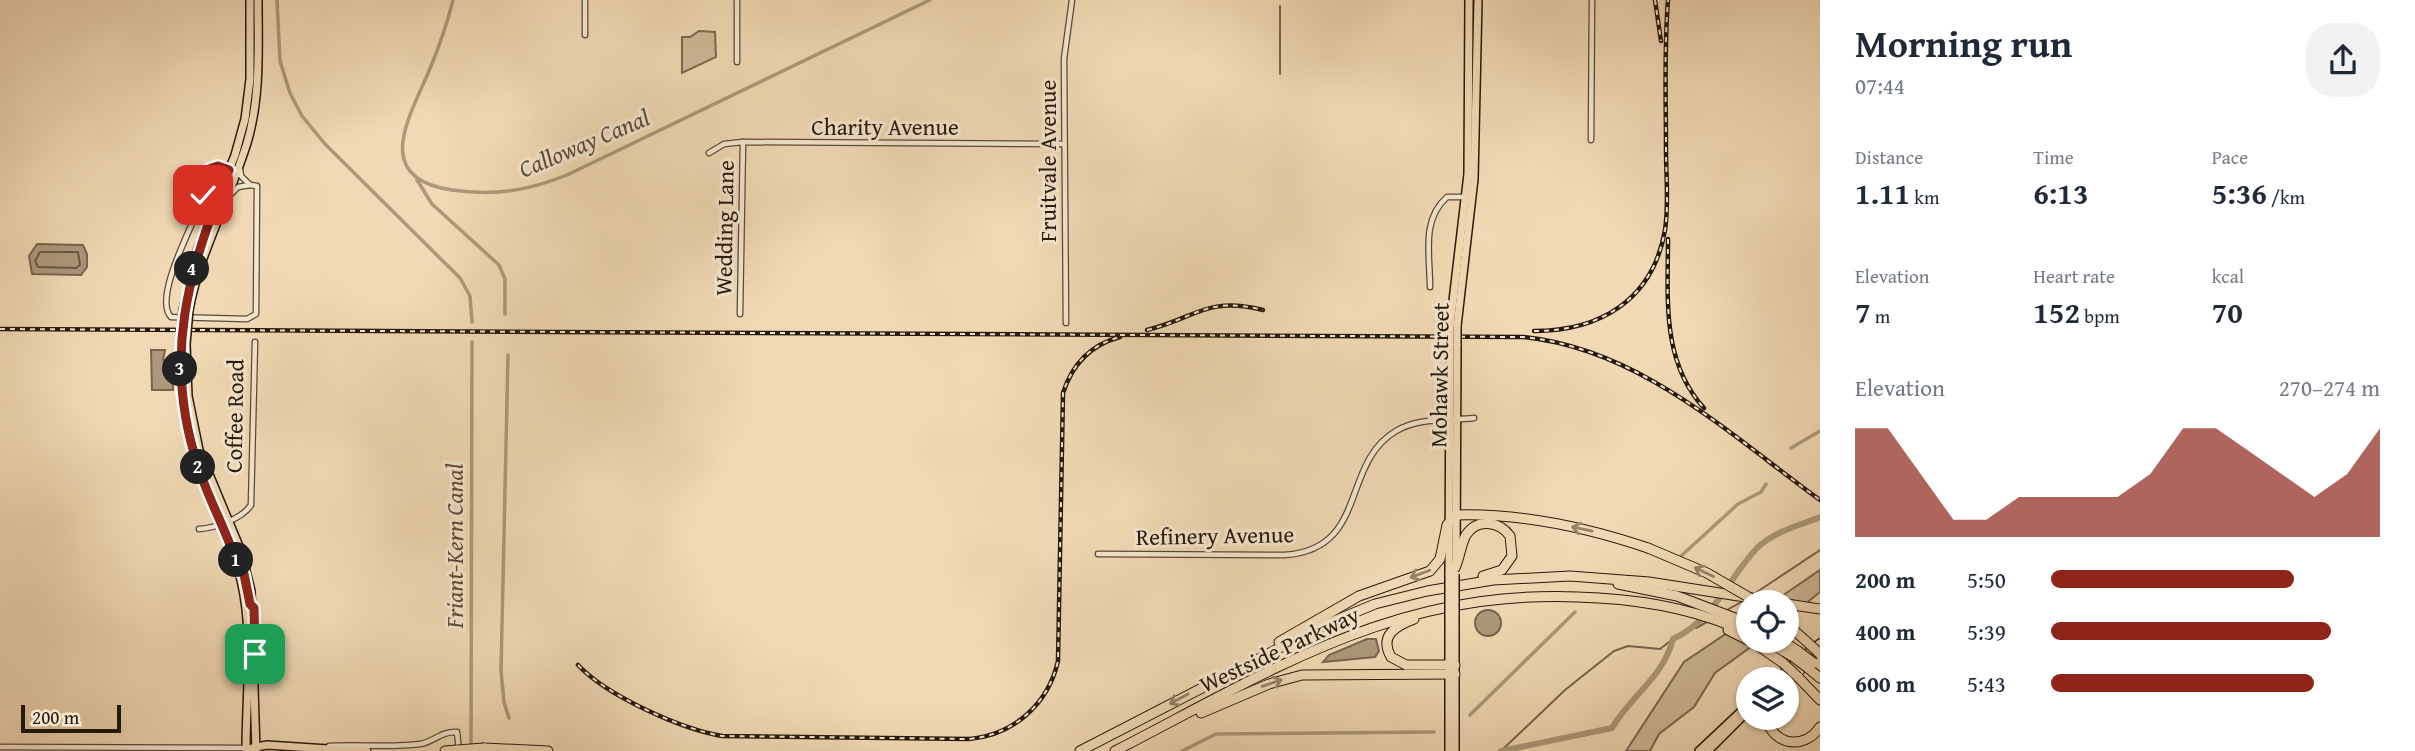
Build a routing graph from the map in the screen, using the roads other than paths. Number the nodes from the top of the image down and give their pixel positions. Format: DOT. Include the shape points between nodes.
graph roads {
  1 [pos="250,0"];
  2 [pos="258,0"];
  3 [pos="586,0"];
  4 [pos="737,0"];
  5 [pos="1072,0"];
  6 [pos="1469,0"];
  7 [pos="1478,0"];
  8 [pos="1592,0"];
  9 [pos="585,36"];
  10 [pos="737,62"];
  11 [pos="1469,72"];
  12 [pos="1476,100"];
  13 [pos="1591,140"];
  14 [pos="743,142"];
  15 [pos="1064,144"];
  16 [pos="709,153"];
  17 [pos="240,162"];
  18 [pos="229,170"];
  19 [pos="250,185"];
  20 [pos="1466,197"];
  21 [pos="223,202"];
  22 [pos="1430,287"];
  23 [pos="186,310"];
  24 [pos="740,314"];
  25 [pos="1066,323"];
  26 [pos="1454,326"];
  27 [pos="255,342"];
  28 [pos="1474,418"];
  29 [pos="1454,420"];
  30 [pos="1453,517"];
  31 [pos="225,522"];
  32 [pos="199,529"];
  33 [pos="1098,554"];
  34 [pos="239,571"];
  35 [pos="1453,572"];
  36 [pos="1515,578"];
  37 [pos="1736,590"];
  38 [pos="1736,595"];
  39 [pos="1498,599"];
  40 [pos="1375,604"];
  41 [pos="1664,606"];
  42 [pos="1799,606"];
  43 [pos="254,608"];
  44 [pos="1820,609"];
  45 [pos="1736,619"];
  46 [pos="1736,628"];
  47 [pos="1736,634"];
  48 [pos="1799,635"];
  49 [pos="1820,643"];
  50 [pos="1820,652"];
  51 [pos="1770,653"];
  52 [pos="1792,653"];
  53 [pos="1795,654"];
  54 [pos="248,656"];
  55 [pos="1791,667"];
  56 [pos="1799,667"];
  57 [pos="1814,667"];
  58 [pos="1240,668"];
  59 [pos="1452,670"];
  60 [pos="1799,670"];
  61 [pos="1820,678"];
  62 [pos="254,682"];
  63 [pos="1820,700"];
  64 [pos="1736,716"];
  65 [pos="1736,722"];
  66 [pos="1820,727"];
  67 [pos="1772,730"];
  68 [pos="1141,738"];
  69 [pos="0,747"];
  70 [pos="368,748"];
  71 [pos="142,749"];
  72 [pos="246,749"];
  73 [pos="358,749"];
  74 [pos="258,750"];
  75 [pos="458,750"];
  76 [pos="446,751"];
  77 [pos="548,751"];
  78 [pos="1080,751"];
  79 [pos="1115,751"];
  80 [pos="1449,751"];
  81 [pos="1455,751"];
  82 [pos="1704,751"];
  1 -- 18 [label="main road, Coffee Road" via="249,94"];
  2 -- 17 [label="main road, Coffee Road" via="256,95"];
  3 -- 9 [label="street"];
  4 -- 10 [label="street"];
  5 -- 15 [label="street, Fruitvale Avenue" via="1064,59"];
  6 -- 11 [label="main road, Mohawk Street"];
  7 -- 12 [label="main road, Mohawk Street"];
  8 -- 13 [label="street"];
  11 -- 12 [label="main road" via="1473,73"];
  11 -- 20 [label="main road, Mohawk Street"];
  12 -- 26 [label="main road, Mohawk Street" via="1473,192"];
  14 -- 15 [label="street, Charity Avenue"];
  14 -- 16 [label="street, Charity Avenue" via="724,144"];
  14 -- 24 [label="street, Wedding Lane"];
  15 -- 25 [label="street, Fruitvale Avenue"];
  17 -- 19 [label="street" via="241,176"];
  17 -- 21 [label="main road, Coffee Road"];
  18 -- 19 [label="street" via="215,166 207,173 201,203 169,288 166,308 171,317 247,319 256,314 257,186"];
  18 -- 23 [label="main road, Coffee Road" via="198,248"];
  19 -- 21 [label="street" via="234,189"];
  20 -- 22 [label="street" via="1447,197 1429,220"];
  20 -- 26 [label="main road, Mohawk Street"];
  21 -- 23 [label="main road, Coffee Road"];
  23 -- 31 [label="main road, Coffee Road, bridge" via="183,344 194,431"];
  26 -- 29 [label="main road, Mohawk Street, bridge"];
  27 -- 31 [label="street, Coffee Road" via="252,499 248,511"];
  28 -- 29 [label="street, Refinery Avenue"];
  29 -- 30 [label="main road, Mohawk Street"];
  29 -- 33 [label="street, Refinery Avenue" via="1408,425 1387,437 1369,457 1340,527 1304,552"];
  30 -- 35 [label="main road, Mohawk Street"];
  37 -- 30 [label="highway, one-way, bridge" via="1648,548 1604,534 1548,522"];
  30 -- 58 [label="highway, one-way" via="1441,556 1430,570 1350,600"];
  31 -- 32 [label="street, Coffee Road"];
  31 -- 34 [label="main road, Coffee Road"];
  31 -- 43 [label="main road, Coffee Road" via="245,564"];
  34 -- 43 [label="main road" via="244,574"];
  34 -- 54 [label="main road, Coffee Road"];
  35 -- 40 [label="highway" via="1464,539 1473,528 1490,523 1508,534 1513,553 1500,571"];
  35 -- 59 [label="main road, Mohawk Street, bridge"];
  36 -- 38 [label="highway, bridge" via="1593,577"];
  36 -- 40 [label="highway, Westside Parkway" via="1447,586"];
  36 -- 45 [label="highway" via="1597,582 1677,596"];
  39 -- 41 [label="highway, Westside Parkway" via="1573,596"];
  39 -- 59 [label="highway" via="1419,617 1389,634 1387,648 1397,662"];
  39 -- 68 [label="highway, Westside Parkway" via="1423,612 1352,633 1303,653"];
  40 -- 58 [label="highway, Westside Parkway"];
  41 -- 46 [label="highway"];
  41 -- 47 [label="highway"];
  42 -- 44 [label="highway"];
  43 -- 62 [label="main road, Coffee Road"];
  48 -- 50 [label="highway, bridge"];
  49 -- 55 [label="main road"];
  50 -- 56 [label="main road"];
  50 -- 60 [label="highway"];
  51 -- 63 [label="highway, bridge"];
  52 -- 53 [label="highway"];
  53 -- 57 [label="highway, bridge"];
  54 -- 62 [label="main road"];
  54 -- 72 [label="main road, Coffee Road"];
  57 -- 61 [label="highway"];
  58 -- 78 [label="highway, Westside Parkway, one-way"];
  68 -- 59 [label="highway, one-way" via="1295,677"];
  59 -- 80 [label="main road, Mohawk Street"];
  59 -- 81 [label="main road, Mohawk Street"];
  62 -- 74 [label="main road, Coffee Road"];
  64 -- 82 [label="main road"];
  65 -- 82 [label="main road"];
  66 -- 67 [label="highway" via="1809,739 1791,742"];
  68 -- 79 [label="highway, Westside Parkway"];
  69 -- 71 [label="street"];
  70 -- 73 [label="highway"];
  70 -- 75 [label="street" via="424,743 439,734 457,732"];
  71 -- 72 [label="street"];
  72 -- 74 [label="main road"];
  73 -- 74 [label="main road" via="267,745"];
  75 -- 76 [label="highway"];
  75 -- 77 [label="highway, bridge"];
}
